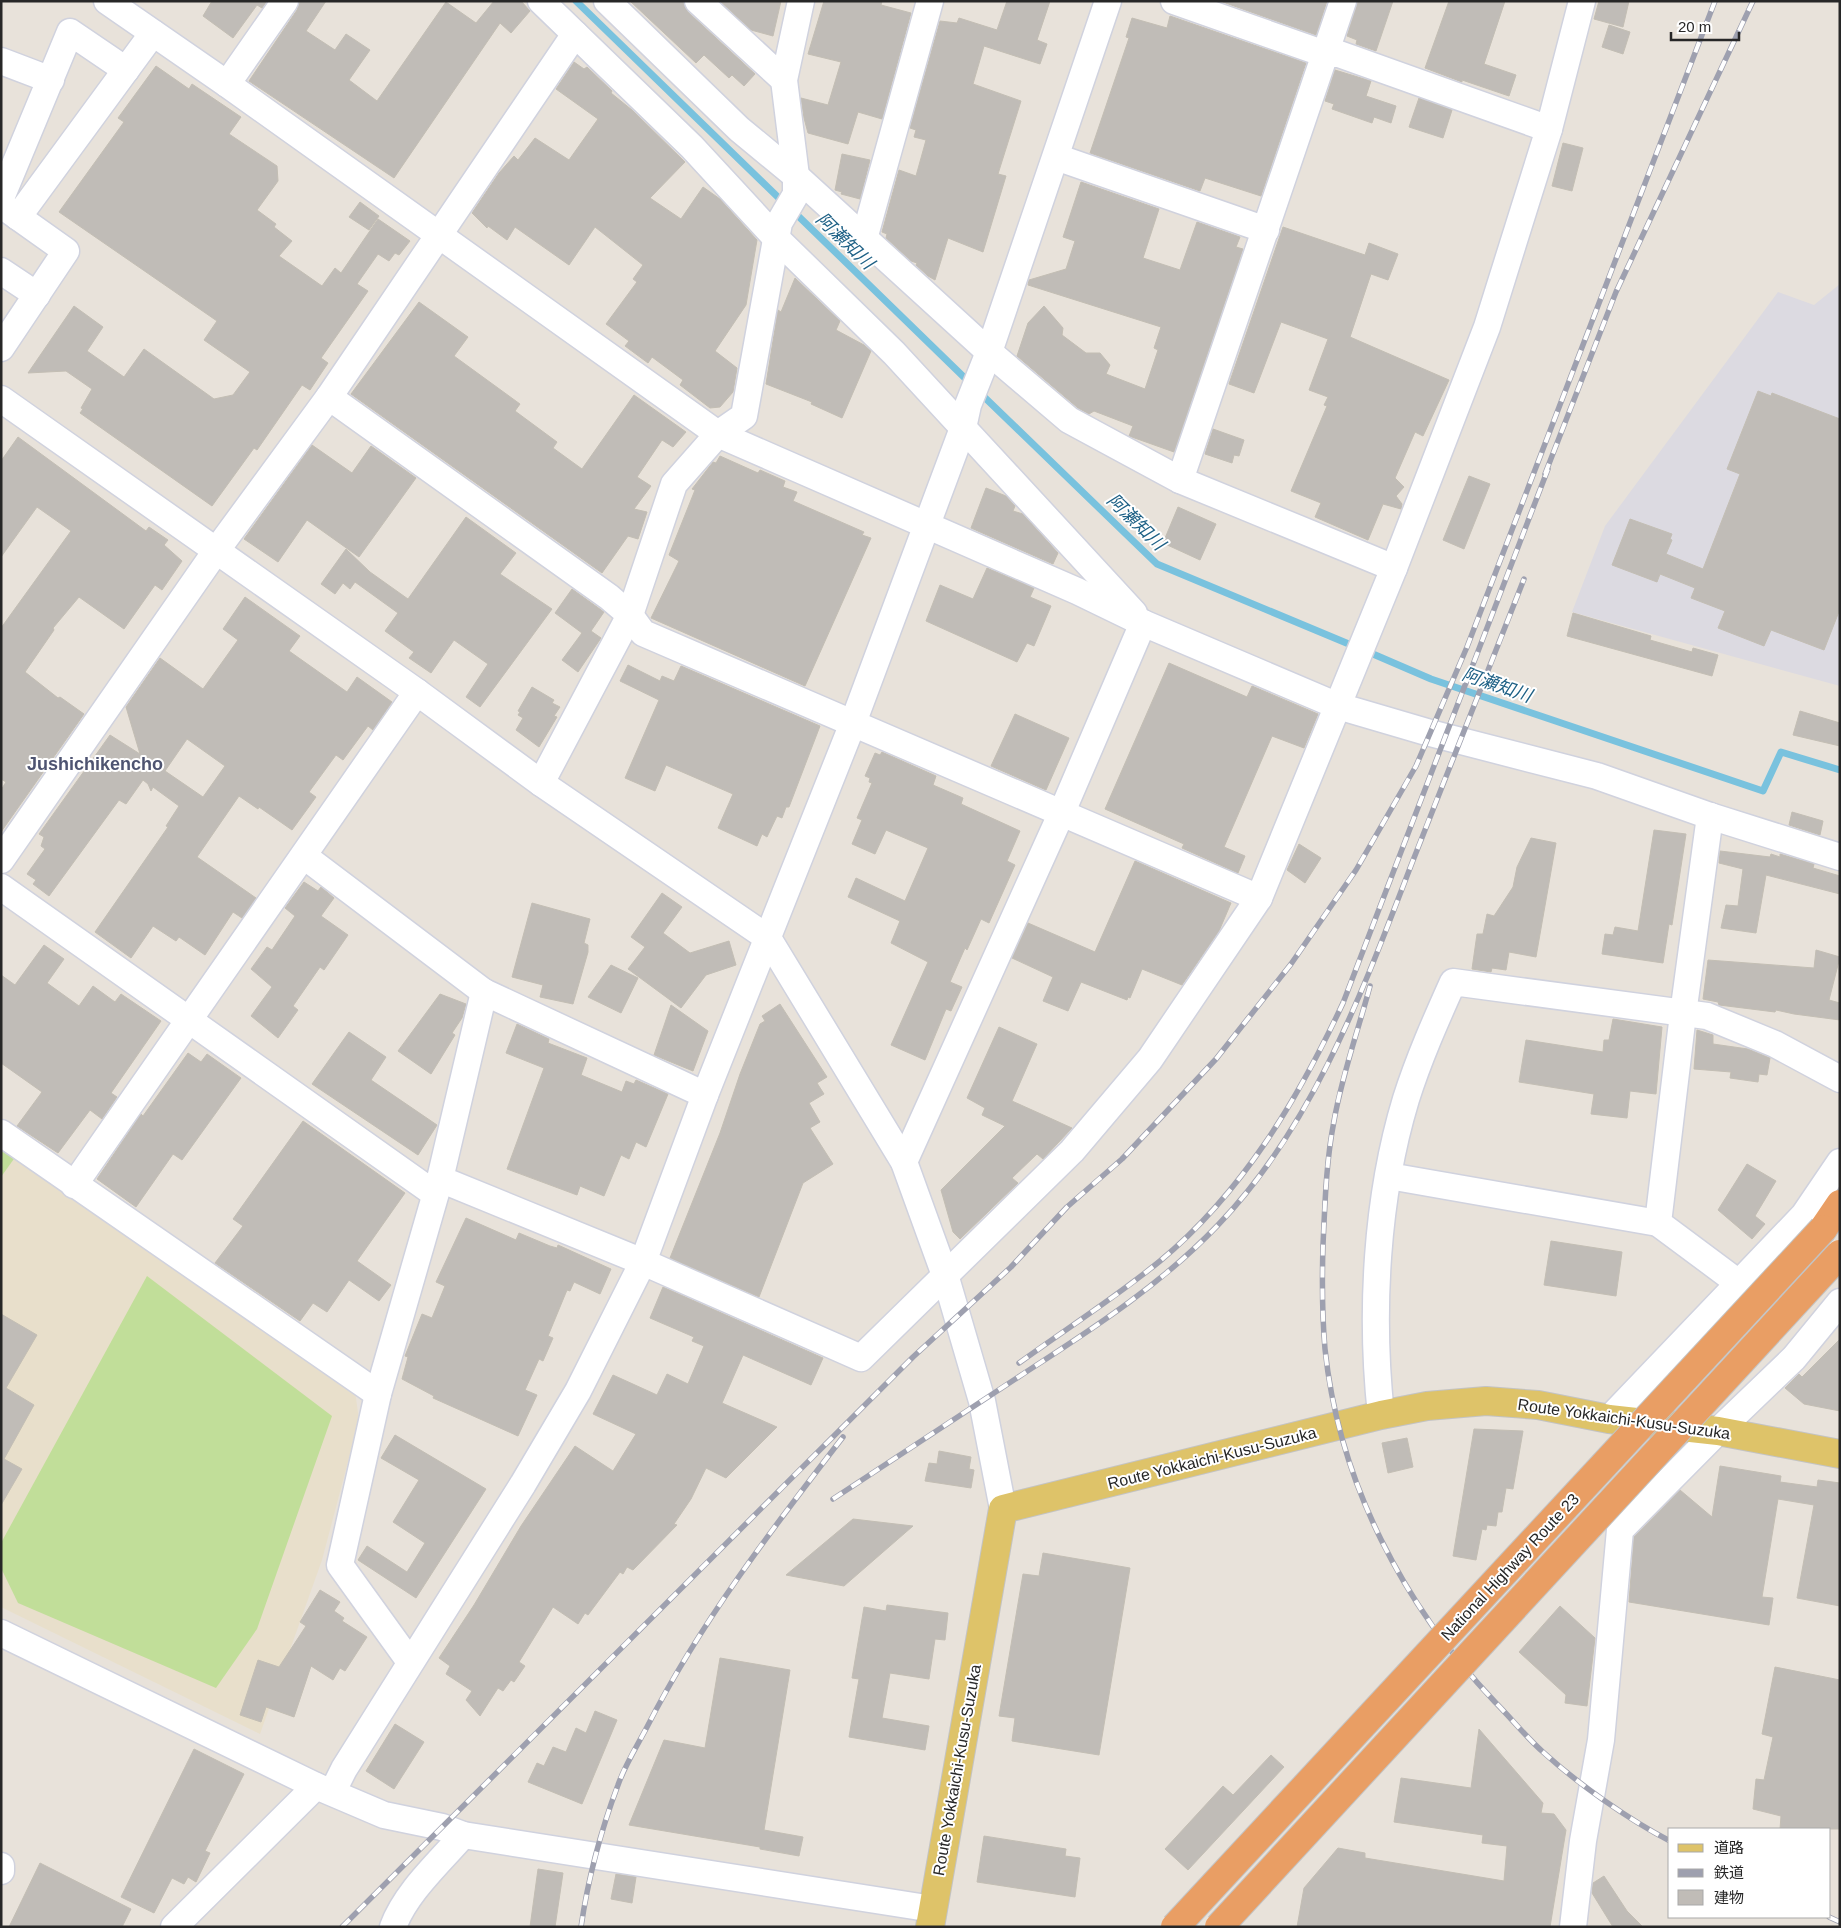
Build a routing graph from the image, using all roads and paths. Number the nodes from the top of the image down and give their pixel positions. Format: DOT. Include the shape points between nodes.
graph roads {
  1 [pos="107,1"];
  2 [pos="285,1"];
  3 [pos="541,1"];
  4 [pos="607,1"];
  5 [pos="698,1"];
  6 [pos="801,1"];
  7 [pos="930,1"];
  8 [pos="1108,1"];
  9 [pos="1174,1"];
  10 [pos="1343,1"];
  11 [pos="1582,1"];
  12 [pos="153,33"];
  13 [pos="575,34"];
  14 [pos="1325,54"];
  15 [pos="1,61"];
  16 [pos="126,70"];
  17 [pos="51,80"];
  18 [pos="784,80"];
  19 [pos="227,84"];
  20 [pos="1549,129"];
  21 [pos="1056,157"];
  22 [pos="796,185"];
  23 [pos="7,207"];
  24 [pos="778,230"];
  25 [pos="1266,230"];
  26 [pos="439,234"];
  27 [pos="864,239"];
  28 [pos="1,271"];
  29 [pos="37,295"];
  30 [pos="3,341"];
  31 [pos="986,361"];
  32 [pos="329,397"];
  33 [pos="1,399"];
  34 [pos="965,417"];
  35 [pos="718,434"];
  36 [pos="1180,480"];
  37 [pos="926,525"];
  38 [pos="216,550"];
  39 [pos="1391,576"];
  40 [pos="630,615"];
  41 [pos="1143,623"];
  42 [pos="417,692"];
  43 [pos="1338,706"];
  44 [pos="853,723"];
  45 [pos="541,783"];
  46 [pos="1062,812"];
  47 [pos="1710,816"];
  48 [pos="304,856"];
  49 [pos="1840,857"];
  50 [pos="1,860"];
  51 [pos="1,887"];
  52 [pos="1259,898"];
  53 [pos="768,938"];
  54 [pos="484,992"];
  55 [pos="1683,1014"];
  56 [pos="189,1020"];
  57 [pos="1840,1079"];
  58 [pos="705,1095"];
  59 [pos="1,1133"];
  60 [pos="904,1162"];
  61 [pos="1840,1162"];
  62 [pos="1389,1176"];
  63 [pos="74,1185"];
  64 [pos="437,1187"];
  65 [pos="1840,1204"];
  66 [pos="1658,1223"];
  67 [pos="1840,1254"];
  68 [pos="643,1262"];
  69 [pos="946,1278"];
  70 [pos="1740,1284"];
  71 [pos="1840,1302"];
  72 [pos="378,1394"];
  73 [pos="1381,1415"];
  74 [pos="1609,1419"];
  75 [pos="1718,1431"];
  76 [pos="1840,1454"];
  77 [pos="1003,1509"];
  78 [pos="1,1632"];
  79 [pos="410,1662"];
  80 [pos="324,1788"];
  81 [pos="463,1835"];
  82 [pos="1,1866"];
  83 [pos="1,1871"];
  84 [pos="931,1918"];
  85 [pos="174,1927"];
  86 [pos="393,1927"];
  87 [pos="1175,1927"];
  88 [pos="1219,1927"];
  89 [pos="1573,1927"];
  1 -- 12 [label="street"];
  2 -- 19 [label="street"];
  3 -- 13 [label="street"];
  4 -- 22 [label="street"];
  5 -- 18 [label="street"];
  6 -- 18 [label="street"];
  7 -- 27 [label="street"];
  8 -- 21 [label="street"];
  9 -- 14 [label="street"];
  10 -- 14 [label="street"];
  11 -- 20 [label="street"];
  12 -- 16 [label="street"];
  12 -- 19 [label="street"];
  13 -- 24 [label="street"];
  13 -- 26 [label="street"];
  14 -- 20 [label="street" via="1340,54"];
  14 -- 25 [label="street"];
  15 -- 17 [label="street"];
  16 -- 17 [label="street" via="70,32"];
  16 -- 23 [label="street"];
  17 -- 23 [label="street"];
  18 -- 22 [label="street"];
  19 -- 26 [label="street"];
  20 -- 39 [label="street" via="1487,327"];
  21 -- 25 [label="street"];
  21 -- 31 [label="street"];
  22 -- 24 [label="street"];
  22 -- 27 [label="street"];
  23 -- 29 [label="street" via="66,251"];
  24 -- 34 [label="street" via="894,353"];
  24 -- 35 [label="street" via="744,416"];
  25 -- 36 [label="street"];
  26 -- 32 [label="street"];
  26 -- 35 [label="street"];
  27 -- 31 [label="street"];
  28 -- 29 [label="street"];
  29 -- 30 [label="street"];
  31 -- 34 [label="street"];
  31 -- 36 [label="street" via="1069,420"];
  32 -- 38 [label="street"];
  32 -- 40 [label="street"];
  33 -- 38 [label="street"];
  34 -- 37 [label="street"];
  34 -- 41 [label="street"];
  35 -- 37 [label="street"];
  35 -- 40 [label="street" via="674,484"];
  36 -- 39 [label="street"];
  37 -- 41 [label="street"];
  37 -- 44 [label="street"];
  38 -- 42 [label="street"];
  38 -- 50 [label="street"];
  39 -- 43 [label="street"];
  40 -- 44 [label="street" via="644,632"];
  40 -- 45 [label="street"];
  41 -- 43 [label="street"];
  41 -- 46 [label="street"];
  42 -- 45 [label="street"];
  42 -- 48 [label="street"];
  43 -- 47 [label="street" via="1597,776"];
  43 -- 52 [label="street"];
  44 -- 46 [label="street"];
  44 -- 53 [label="street"];
  45 -- 53 [label="street"];
  46 -- 52 [label="street"];
  46 -- 60 [label="street"];
  47 -- 49 [label="street"];
  47 -- 55 [label="street"];
  48 -- 54 [label="street"];
  48 -- 56 [label="street"];
  51 -- 56 [label="street"];
  52 -- 69 [label="street" via="1150,1059 1072,1152"];
  53 -- 58 [label="street"];
  53 -- 60 [label="street"];
  54 -- 58 [label="street"];
  54 -- 64 [label="street"];
  55 -- 57 [label="street" via="1707,1016 1775,1044"];
  55 -- 62 [label="street" via="1453,982 1426,1042 1406,1099"];
  55 -- 66 [label="street"];
  56 -- 63 [label="street"];
  56 -- 64 [label="street"];
  58 -- 68 [label="street"];
  59 -- 63 [label="street"];
  60 -- 69 [label="street"];
  61 -- 70 [label="street" via="1804,1216"];
  62 -- 66 [label="street"];
  62 -- 73 [label="street" via="1378,1255"];
  63 -- 72 [label="street"];
  64 -- 68 [label="street"];
  64 -- 72 [label="street"];
  65 -- 87 [label="highway, National Highway Route 23, bridge" via="1823,1229"];
  66 -- 70 [label="street"];
  67 -- 88 [label="highway, National Highway Route 23, bridge"];
  68 -- 69 [label="street" via="861,1358"];
  68 -- 79 [label="street" via="578,1391"];
  69 -- 77 [label="street" via="982,1401"];
  70 -- 74 [label="street"];
  71 -- 75 [label="street" via="1794,1358"];
  72 -- 79 [label="street" via="340,1565"];
  73 -- 74 [label="main road, Route Yokkaichi-Kusu-Suzuka" via="1427,1406 1486,1401 1538,1405"];
  73 -- 77 [label="main road, Route Yokkaichi-Kusu-Suzuka"];
  74 -- 75 [label="main road, Route Yokkaichi-Kusu-Suzuka"];
  75 -- 76 [label="main road, Route Yokkaichi-Kusu-Suzuka"];
  75 -- 89 [label="street" via="1620,1530 1601,1740 1583,1842"];
  77 -- 84 [label="main road, Route Yokkaichi-Kusu-Suzuka"];
  78 -- 80 [label="street"];
  79 -- 80 [label="street" via="344,1769"];
  80 -- 81 [label="street" via="384,1815 442,1827"];
  80 -- 85 [label="street"];
  81 -- 84 [label="street"];
  81 -- 86 [label="street" via="419,1886 398,1914"];
  82 -- 83 [label="street"];
}
